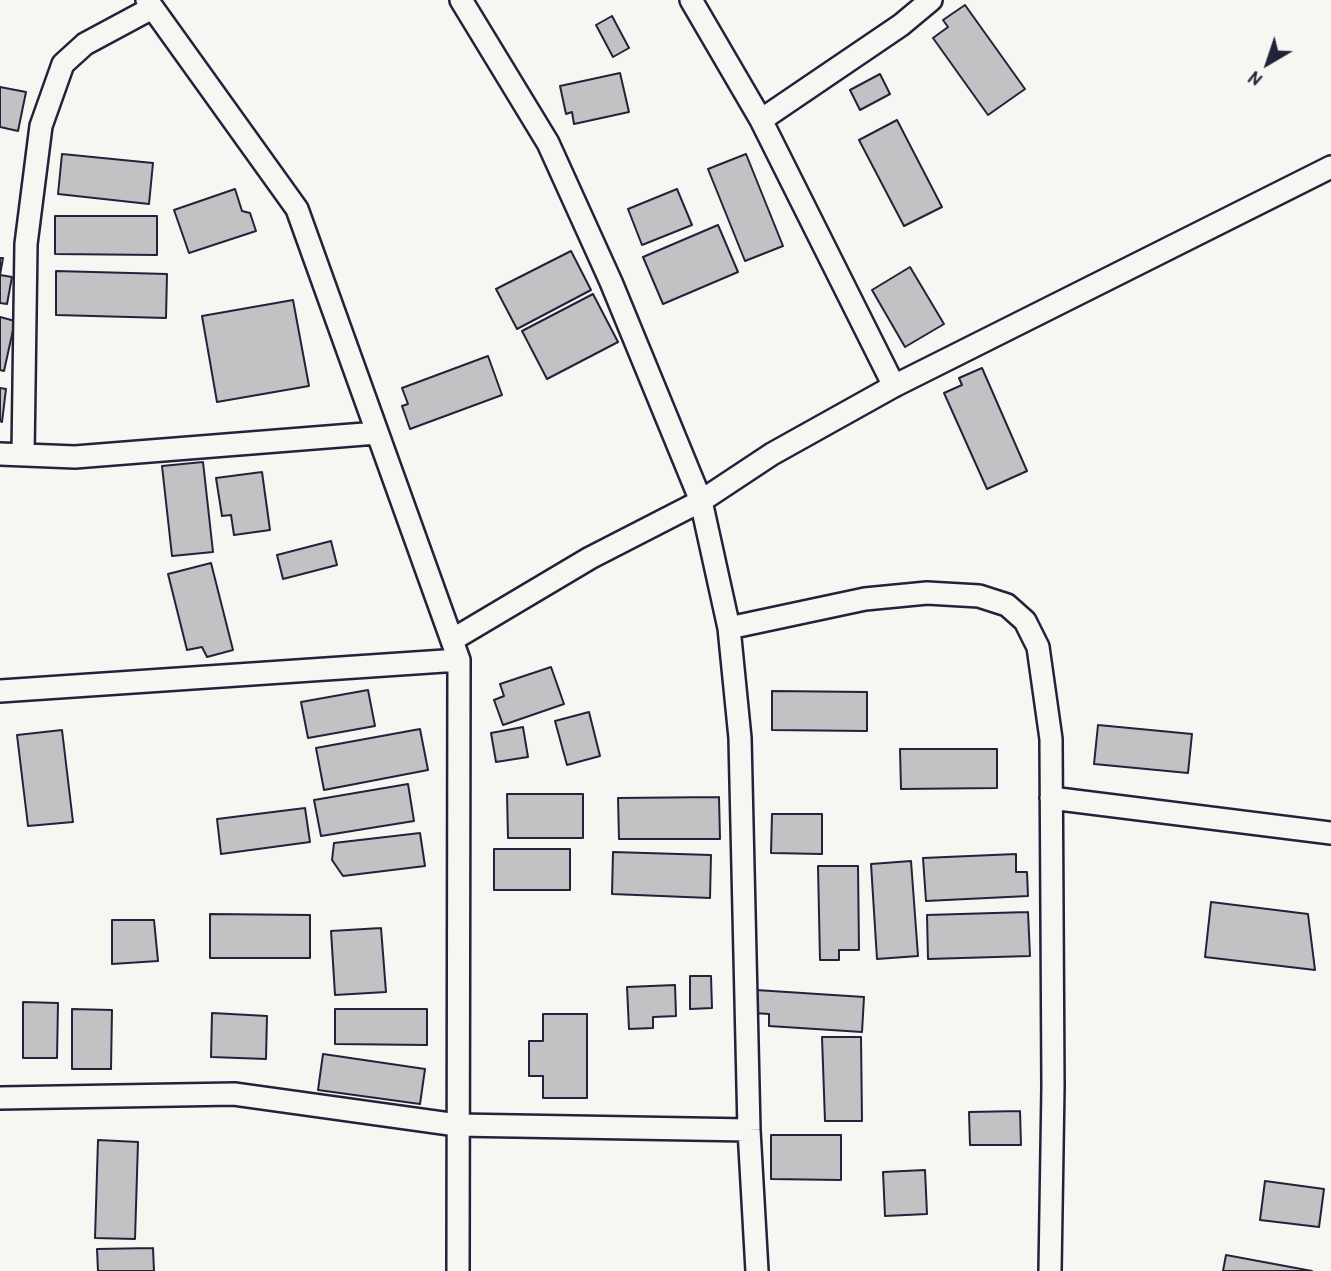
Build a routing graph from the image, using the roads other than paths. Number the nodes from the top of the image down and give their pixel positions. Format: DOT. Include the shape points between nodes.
graph roads {
  1 [pos="461,0"];
  2 [pos="691,0"];
  3 [pos="931,0"];
  4 [pos="150,4"];
  5 [pos="761,120"];
  6 [pos="1331,167"];
  7 [pos="894,386"];
  8 [pos="377,433"];
  9 [pos="0,454"];
  10 [pos="23,455"];
  11 [pos="701,501"];
  12 [pos="729,628"];
  13 [pos="455,650"];
  14 [pos="0,691"];
  15 [pos="1051,798"];
  16 [pos="1331,833"];
  17 [pos="0,1098"];
  18 [pos="457,1125"];
  19 [pos="749,1130"];
  20 [pos="458,1271"];
  21 [pos="757,1271"];
  22 [pos="1050,1271"];
  1 -- 11 [label="street" via="548,143"];
  2 -- 5 [label="street"];
  3 -- 5 [label="street"];
  4 -- 8 [label="street" via="297,209"];
  4 -- 10 [label="street" via="85,44 63,64 41,126 26,244"];
  5 -- 7 [label="street"];
  6 -- 7 [label="street"];
  7 -- 11 [label="street" via="772,454"];
  8 -- 10 [label="street" via="75,457"];
  8 -- 13 [label="street"];
  9 -- 10 [label="street"];
  11 -- 12 [label="street"];
  11 -- 13 [label="street" via="590,558"];
  12 -- 15 [label="street" via="865,599 927,593 979,596 1007,605 1025,621 1038,647 1051,739"];
  12 -- 19 [label="street" via="740,738"];
  13 -- 14 [label="street"];
  13 -- 18 [label="street"];
  15 -- 16 [label="street"];
  15 -- 22 [label="street"];
  17 -- 18 [label="street" via="234,1094"];
  18 -- 19 [label="street"];
  18 -- 20 [label="street"];
  19 -- 21 [label="street"];
}
